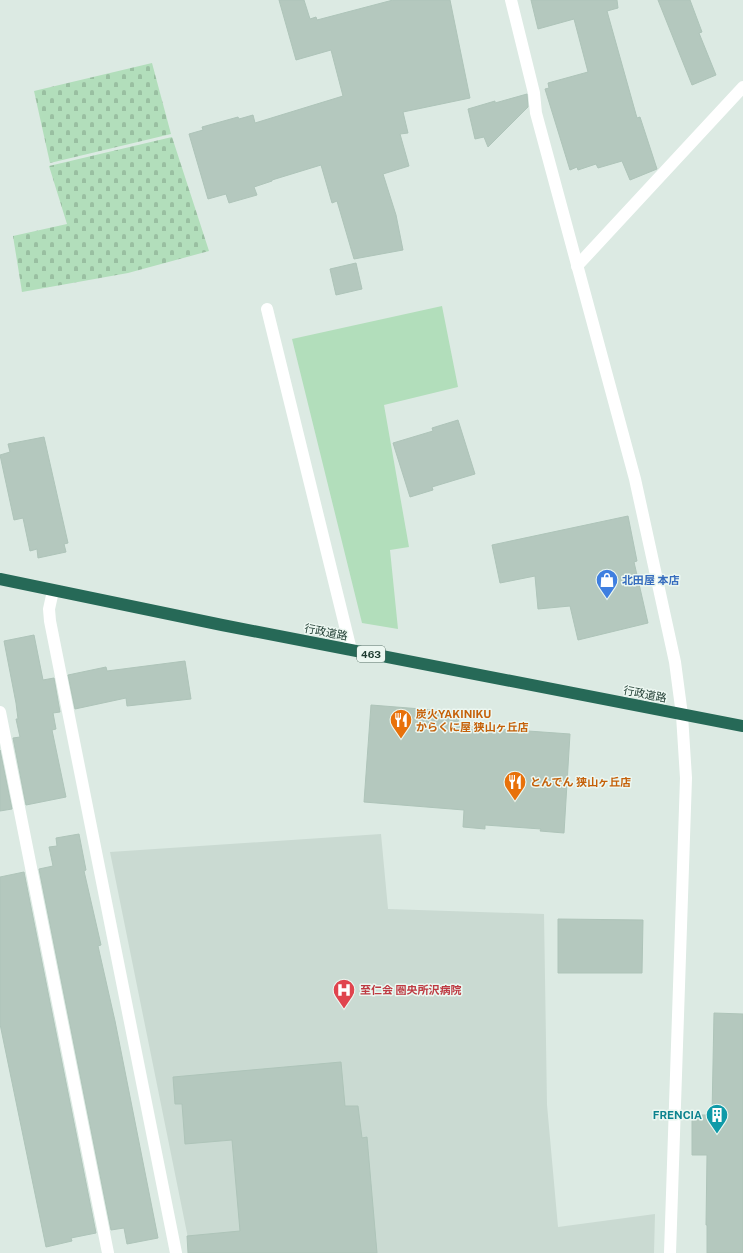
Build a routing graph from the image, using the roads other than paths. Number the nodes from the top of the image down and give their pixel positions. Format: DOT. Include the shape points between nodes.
graph roads {
  1 [pos="511,0"];
  2 [pos="743,87"];
  3 [pos="577,266"];
  4 [pos="267,310"];
  5 [pos="0,579"];
  6 [pos="53,591"];
  7 [pos="351,650"];
  8 [pos="0,712"];
  9 [pos="682,715"];
  10 [pos="743,726"];
  11 [pos="108,1253"];
  12 [pos="176,1253"];
  13 [pos="670,1253"];
  1 -- 3 [label="street" via="534,93 536,113"];
  2 -- 3 [label="street"];
  3 -- 9 [label="street" via="635,479 675,662"];
  4 -- 7 [label="street"];
  5 -- 6 [label="highway, 行政道路 / 463"];
  6 -- 7 [label="highway, 行政道路 / 463"];
  6 -- 12 [label="street" via="49,609 50,621"];
  7 -- 9 [label="highway, 行政道路 / 463"];
  8 -- 11 [label="street"];
  9 -- 10 [label="highway, 行政道路 / 463"];
  9 -- 13 [label="street" via="686,778"];
}
